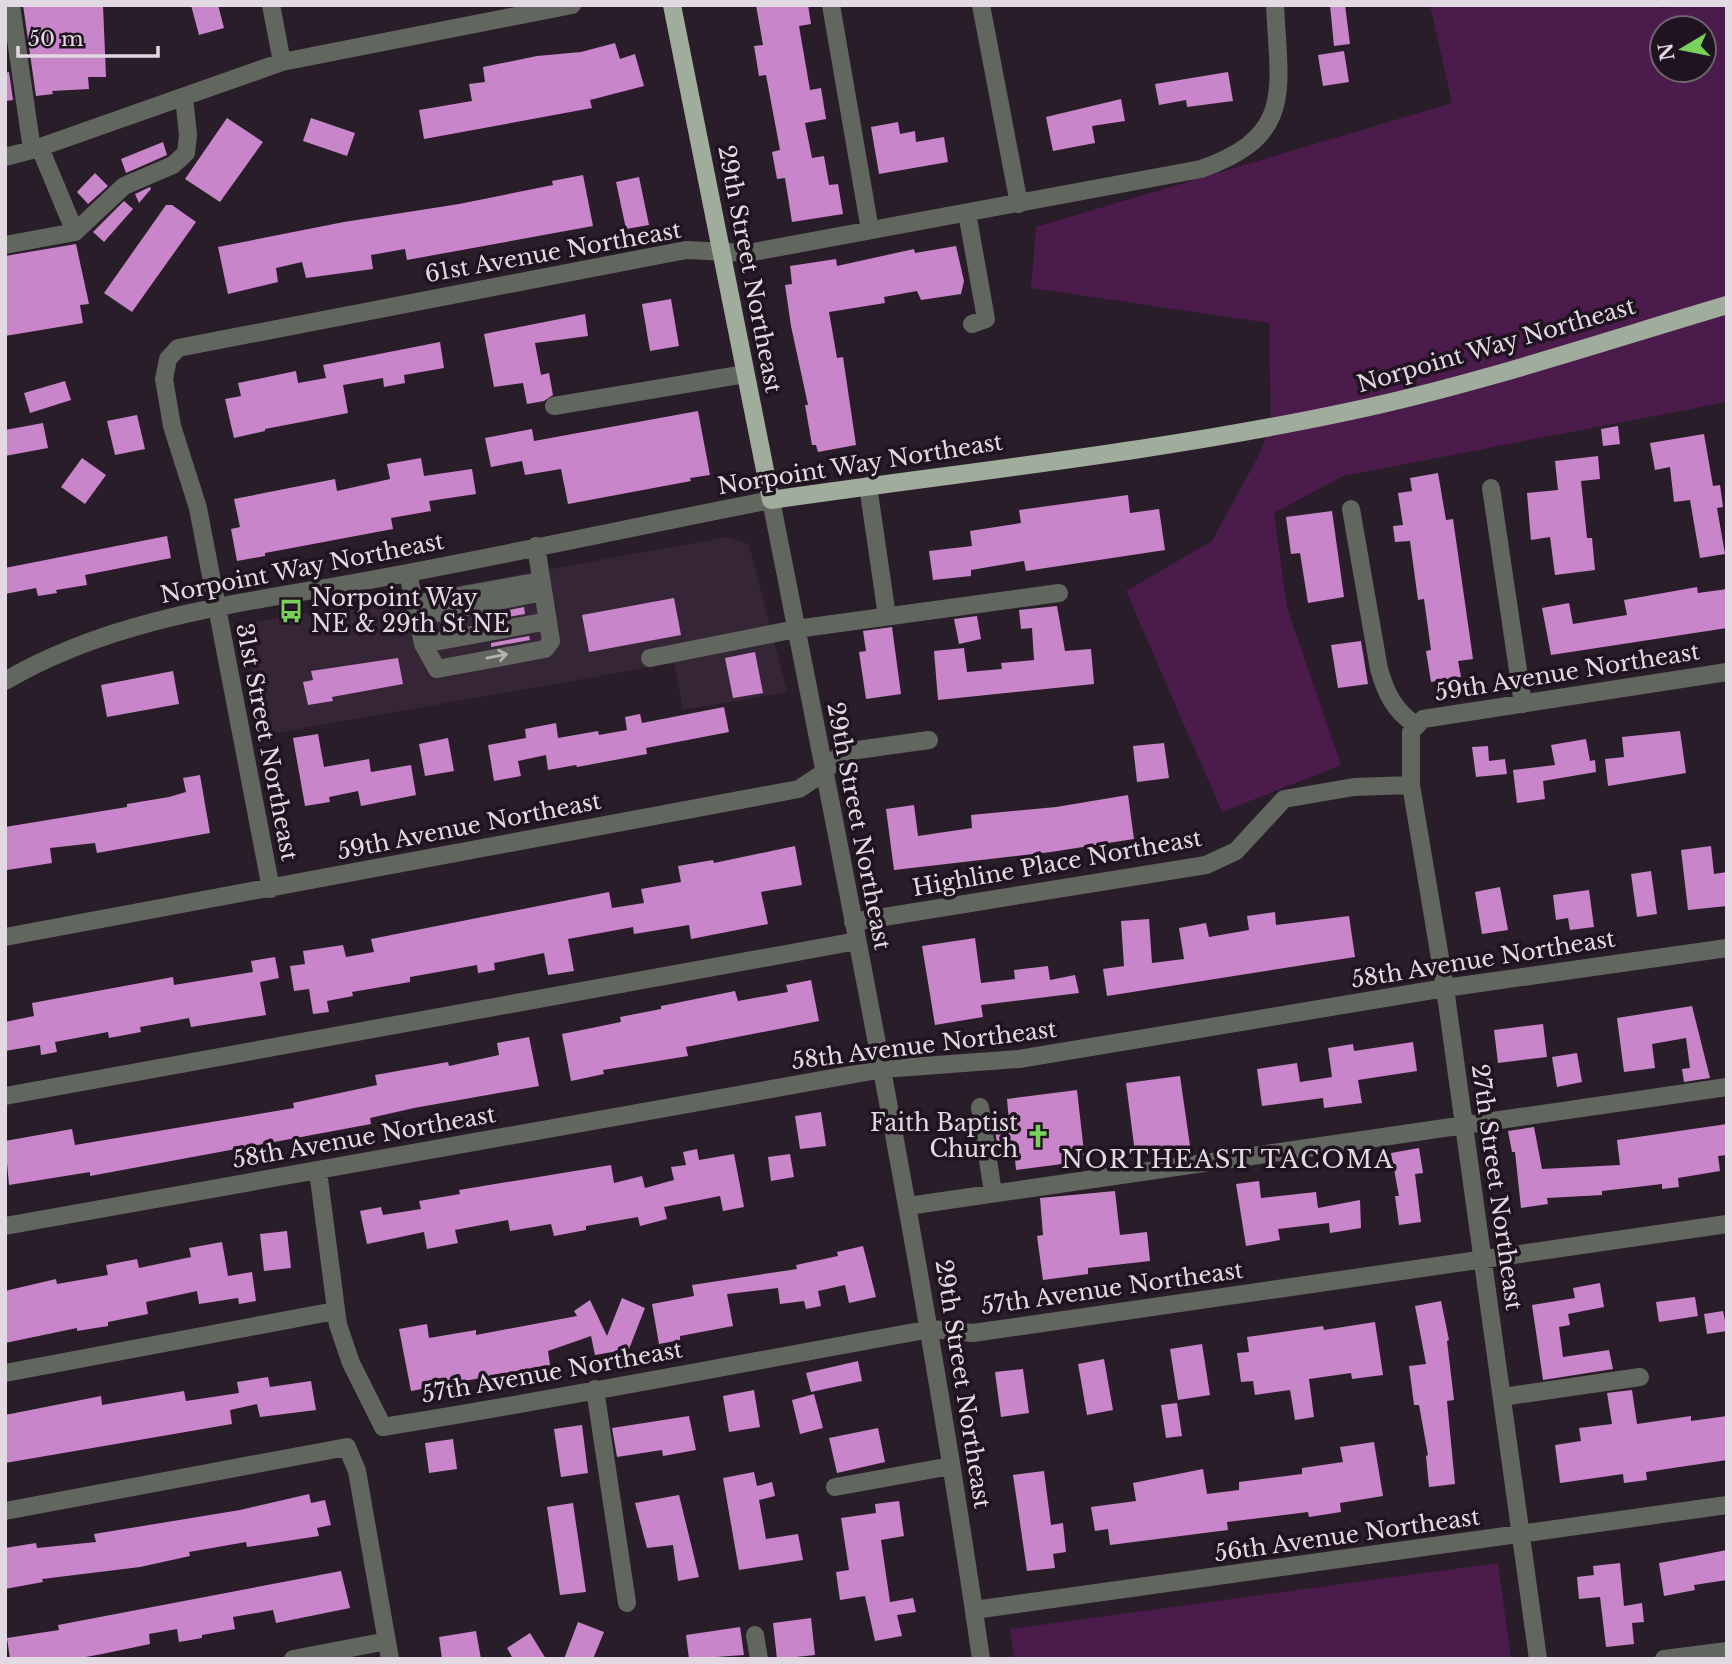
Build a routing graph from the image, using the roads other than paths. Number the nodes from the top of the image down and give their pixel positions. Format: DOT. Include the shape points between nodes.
graph roads {
  1 [pos="11,5"];
  2 [pos="271,5"];
  3 [pos="572,5"];
  4 [pos="672,5"];
  5 [pos="831,5"];
  6 [pos="981,5"];
  7 [pos="1275,5"];
  8 [pos="282,62"];
  9 [pos="184,97"];
  10 [pos="36,149"];
  11 [pos="5,157"];
  12 [pos="1018,204"];
  13 [pos="967,213"];
  14 [pos="870,230"];
  15 [pos="75,232"];
  16 [pos="5,245"];
  17 [pos="722,253"];
  18 [pos="1727,305"];
  19 [pos="972,324"];
  20 [pos="168,359"];
  21 [pos="745,373"];
  22 [pos="554,406"];
  23 [pos="868,486"];
  24 [pos="1491,488"];
  25 [pos="771,500"];
  26 [pos="1351,509"];
  27 [pos="536,546"];
  28 [pos="408,573"];
  29 [pos="542,587"];
  30 [pos="1059,593"];
  31 [pos="217,609"];
  32 [pos="415,610"];
  33 [pos="887,616"];
  34 [pos="548,621"];
  35 [pos="796,629"];
  36 [pos="423,644"];
  37 [pos="650,658"];
  38 [pos="1727,672"];
  39 [pos="5,681"];
  40 [pos="1523,704"];
  41 [pos="1416,724"];
  42 [pos="929,740"];
  43 [pos="823,773"];
  44 [pos="1412,785"];
  45 [pos="271,888"];
  46 [pos="853,922"];
  47 [pos="5,937"];
  48 [pos="857,941"];
  49 [pos="1727,948"];
  50 [pos="1445,988"];
  51 [pos="883,1069"];
  52 [pos="1727,1087"];
  53 [pos="5,1096"];
  54 [pos="980,1107"];
  55 [pos="1463,1124"];
  56 [pos="318,1171"];
  57 [pos="993,1193"];
  58 [pos="908,1206"];
  59 [pos="1727,1224"];
  60 [pos="5,1226"];
  61 [pos="1482,1259"];
  62 [pos="335,1311"];
  63 [pos="931,1329"];
  64 [pos="5,1373"];
  65 [pos="1640,1377"];
  66 [pos="595,1388"];
  67 [pos="1502,1397"];
  68 [pos="951,1466"];
  69 [pos="835,1487"];
  70 [pos="1727,1505"];
  71 [pos="5,1511"];
  72 [pos="1521,1536"];
  73 [pos="627,1602"];
  74 [pos="974,1610"];
  75 [pos="755,1635"];
  76 [pos="389,1650"];
  77 [pos="1727,1651"];
  78 [pos="293,1659"];
  79 [pos="759,1659"];
  80 [pos="981,1659"];
  81 [pos="1538,1659"];
  82 [pos="1664,1659"];
  1 -- 10 [label="street"];
  2 -- 8 [label="street"];
  3 -- 8 [label="street"];
  4 -- 17 [label="main road, 29th Street Northeast"];
  5 -- 14 [label="street"];
  6 -- 12 [label="street"];
  7 -- 12 [label="street, 61st Avenue Northeast" via="1279,84 1268,124 1241,153 1200,169"];
  8 -- 9 [label="street"];
  9 -- 10 [label="street"];
  9 -- 15 [label="street" via="186,153 173,165 124,186"];
  10 -- 11 [label="street"];
  10 -- 15 [label="street"];
  12 -- 13 [label="street, 61st Avenue Northeast"];
  13 -- 14 [label="street, 61st Avenue Northeast"];
  13 -- 19 [label="street" via="986,319"];
  14 -- 17 [label="street, 61st Avenue Northeast" via="748,253"];
  15 -- 16 [label="street"];
  17 -- 20 [label="street, 61st Avenue Northeast" via="686,250 189,344"];
  17 -- 21 [label="main road, 29th Street Northeast"];
  18 -- 23 [label="main road, Norpoint Way Northeast" via="1445,389 1350,411 1195,439"];
  20 -- 31 [label="street, 31st Street Northeast" via="164,379 172,426 198,508"];
  21 -- 22 [label="street"];
  21 -- 25 [label="main road, 29th Street Northeast"];
  23 -- 25 [label="main road, Norpoint Way Northeast"];
  23 -- 33 [label="street"];
  24 -- 40 [label="street"];
  25 -- 27 [label="street, Norpoint Way Northeast"];
  25 -- 35 [label="street, 29th Street Northeast"];
  26 -- 41 [label="street" via="1385,689 1399,714"];
  27 -- 28 [label="street, Norpoint Way Northeast"];
  27 -- 29 [label="street"];
  28 -- 31 [label="street, Norpoint Way Northeast"];
  28 -- 32 [label="street"];
  29 -- 32 [label="street"];
  29 -- 34 [label="street"];
  30 -- 33 [label="street"];
  31 -- 39 [label="street, Norpoint Way Northeast" via="109,632 43,659"];
  31 -- 45 [label="street, 31st Street Northeast"];
  32 -- 36 [label="street"];
  33 -- 35 [label="street"];
  34 -- 36 [label="street"];
  36 -- 34 [label="street, one-way" via="437,669 545,649 551,641"];
  35 -- 37 [label="street"];
  35 -- 43 [label="street, 29th Street Northeast"];
  38 -- 40 [label="street, 59th Avenue Northeast"];
  40 -- 41 [label="street, 59th Avenue Northeast" via="1423,719"];
  41 -- 44 [label="street, 27th Street Northeast" via="1409,742"];
  42 -- 43 [label="street, 59th Avenue Northeast" via="843,752"];
  43 -- 45 [label="street, 59th Avenue Northeast" via="799,789"];
  43 -- 46 [label="street, 29th Street Northeast"];
  44 -- 46 [label="street, Highline Place Northeast" via="1354,787 1284,799 1236,851 1206,865"];
  44 -- 50 [label="street, 27th Street Northeast"];
  45 -- 47 [label="street, 59th Avenue Northeast"];
  46 -- 48 [label="street, 29th Street Northeast"];
  48 -- 51 [label="street, 29th Street Northeast"];
  48 -- 53 [label="street"];
  49 -- 50 [label="street, 58th Avenue Northeast"];
  50 -- 51 [label="street, 58th Avenue Northeast" via="1019,1059"];
  50 -- 55 [label="street, 27th Street Northeast"];
  51 -- 56 [label="street, 58th Avenue Northeast"];
  51 -- 58 [label="street, 29th Street Northeast"];
  52 -- 55 [label="street"];
  54 -- 57 [label="street"];
  55 -- 57 [label="street"];
  55 -- 61 [label="street, 27th Street Northeast"];
  56 -- 60 [label="street, 58th Avenue Northeast"];
  56 -- 62 [label="street"];
  57 -- 58 [label="street"];
  58 -- 63 [label="street, 29th Street Northeast"];
  59 -- 61 [label="street, 57th Avenue Northeast"];
  61 -- 63 [label="street, 57th Avenue Northeast" via="973,1333"];
  61 -- 67 [label="street, 27th Street Northeast"];
  62 -- 64 [label="street"];
  62 -- 66 [label="street, 57th Avenue Northeast" via="351,1363 383,1427 528,1404"];
  63 -- 66 [label="street, 57th Avenue Northeast"];
  63 -- 68 [label="street, 29th Street Northeast"];
  65 -- 67 [label="street"];
  66 -- 73 [label="street"];
  67 -- 72 [label="street, 27th Street Northeast"];
  68 -- 69 [label="street"];
  68 -- 74 [label="street, 29th Street Northeast"];
  70 -- 72 [label="street, 56th Avenue Northeast"];
  71 -- 76 [label="street" via="347,1447 357,1471"];
  72 -- 74 [label="street, 56th Avenue Northeast"];
  72 -- 81 [label="street, 27th Street Northeast"];
  74 -- 80 [label="street, 29th Street Northeast"];
  75 -- 79 [label="street"];
  76 -- 78 [label="street"];
  77 -- 82 [label="street"];
}
